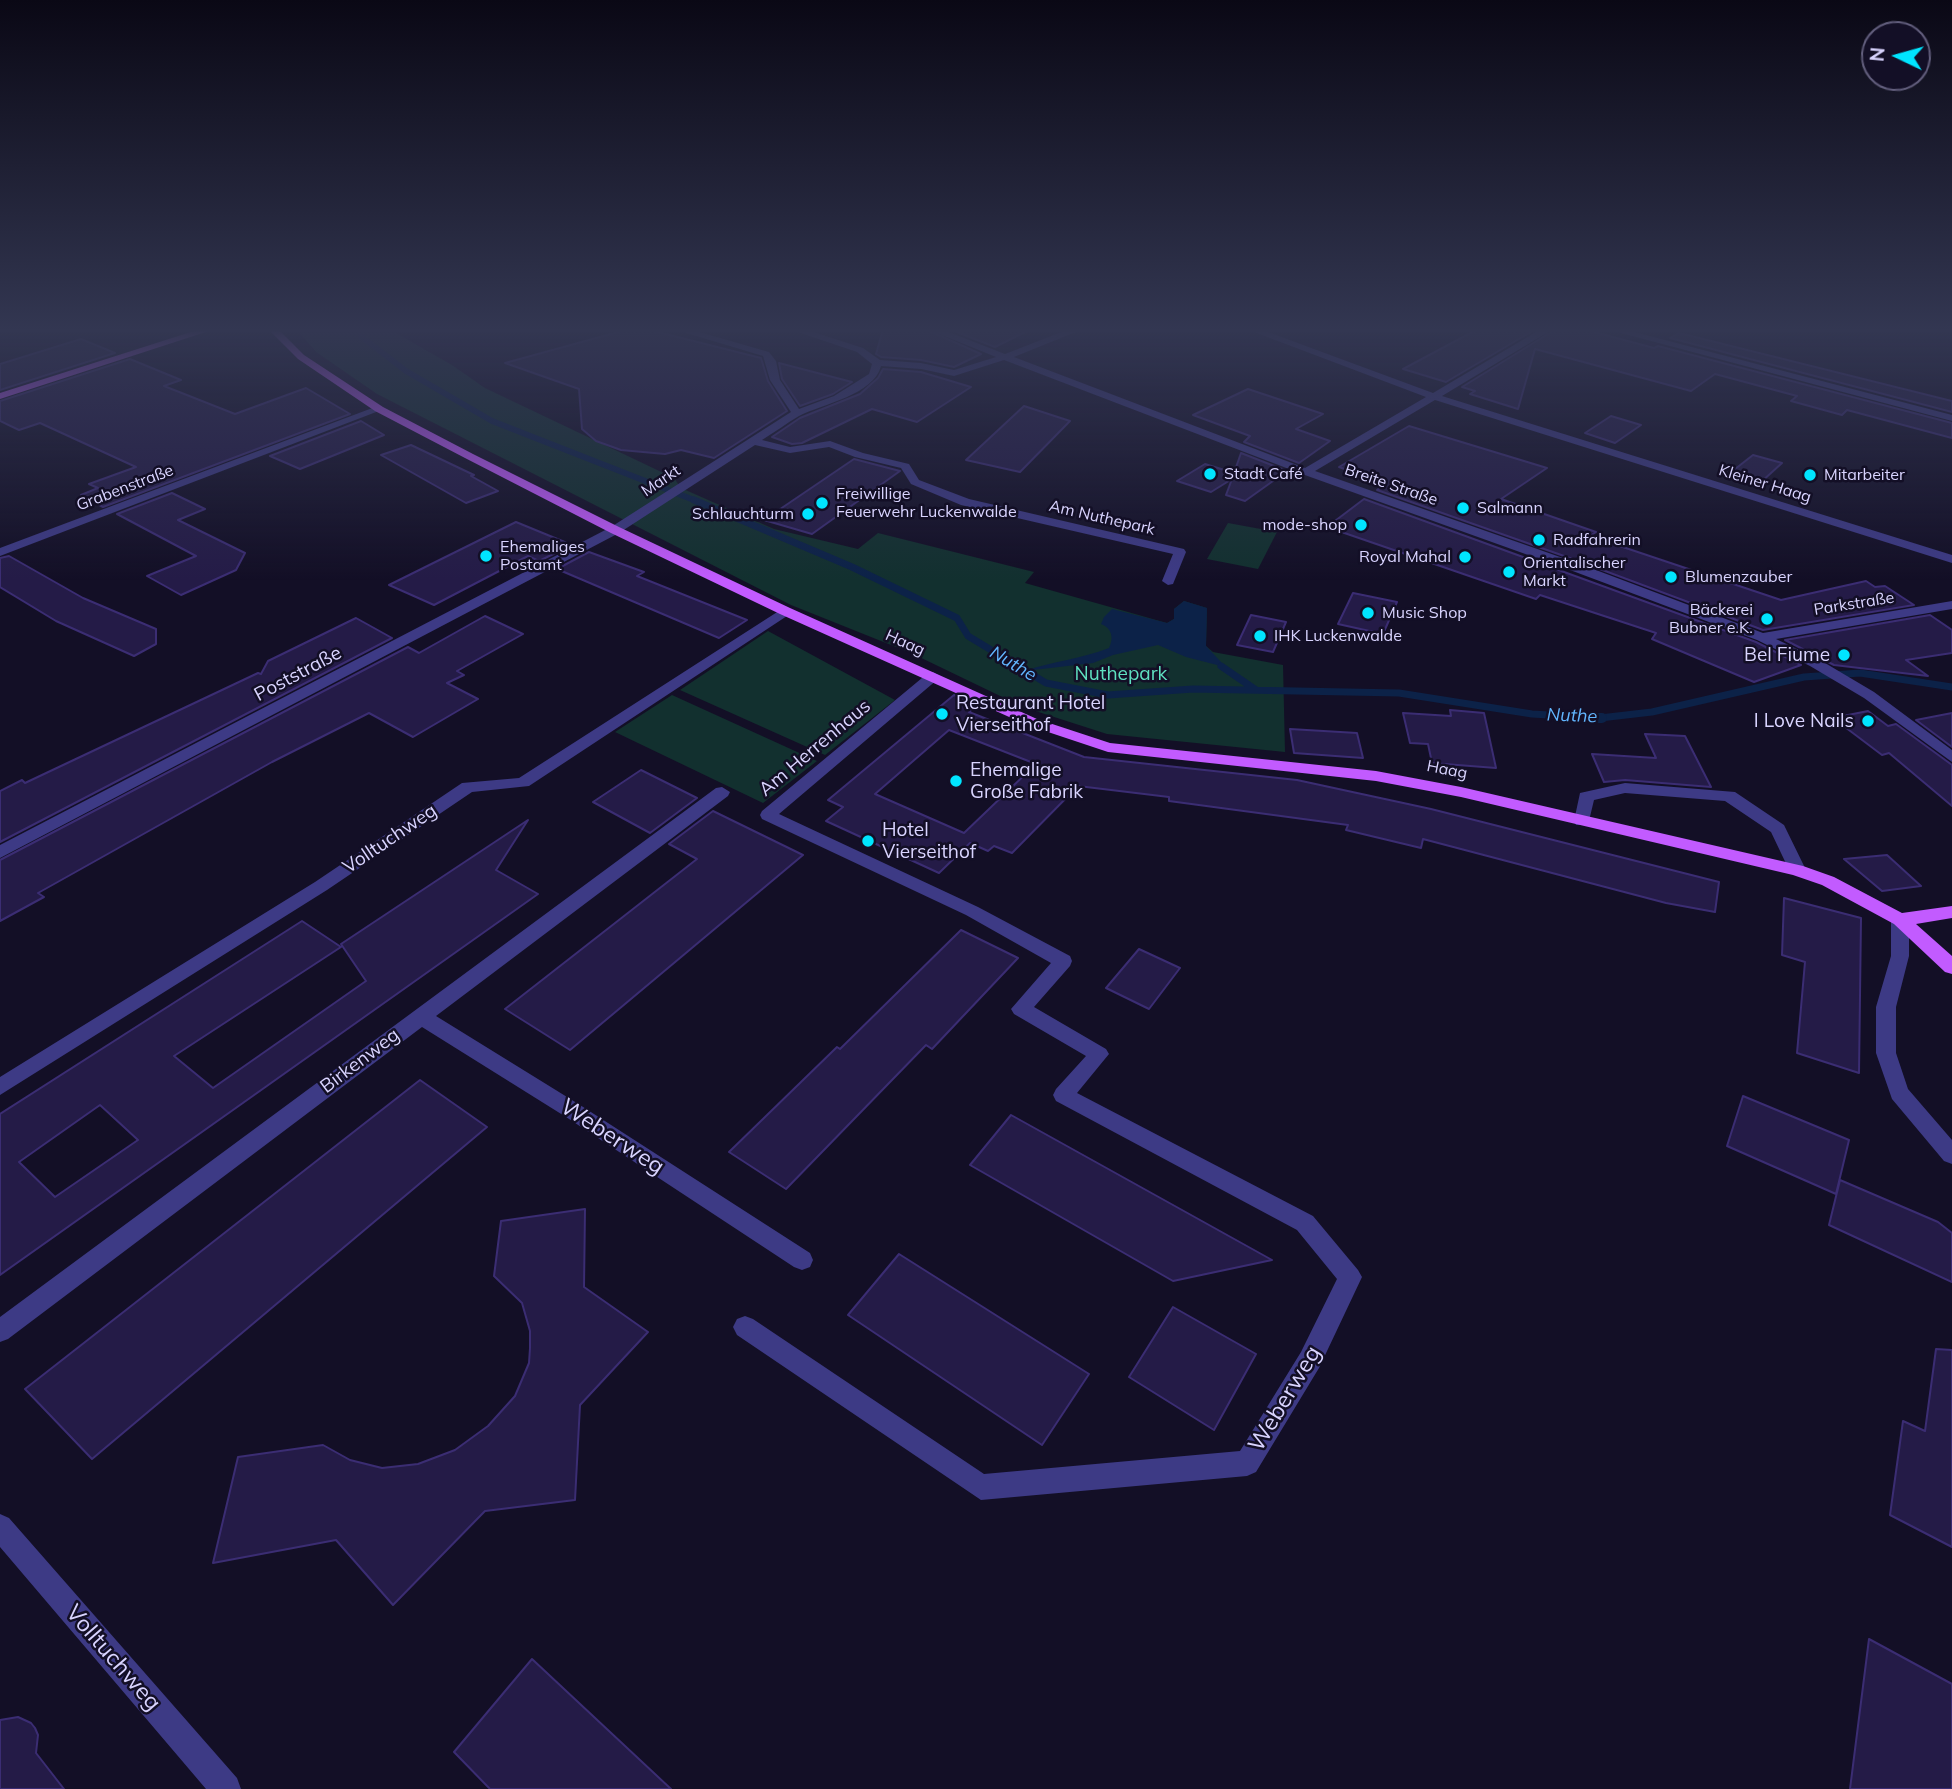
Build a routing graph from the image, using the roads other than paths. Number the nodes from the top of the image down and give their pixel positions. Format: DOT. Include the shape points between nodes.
graph roads {
  1 [pos="370,412"];
  2 [pos="386,412"];
  3 [pos="1148,412"];
  4 [pos="1409,412"];
  5 [pos="1483,412"];
  6 [pos="1931,412"];
  7 [pos="796,413"];
  8 [pos="1952,418"];
  9 [pos="752,441"];
  10 [pos="1306,472"];
  11 [pos="615,530"];
  12 [pos="0,552"];
  13 [pos="1952,559"];
  14 [pos="1168,581"];
  15 [pos="1952,605"];
  16 [pos="785,611"];
  17 [pos="1762,637"];
  18 [pos="933,676"];
  19 [pos="1952,757"];
  20 [pos="722,792"];
  21 [pos="1582,821"];
  22 [pos="0,852"];
  23 [pos="1797,870"];
  24 [pos="1952,912"];
  25 [pos="1900,920"];
  26 [pos="1952,967"];
  27 [pos="1021,1009"];
  28 [pos="420,1016"];
  29 [pos="0,1087"];
  30 [pos="1952,1155"];
  31 [pos="802,1260"];
  32 [pos="745,1327"];
  33 [pos="0,1331"];
  34 [pos="0,1527"];
  35 [pos="226,1789"];
  1 -- 12 [label="street, Grabenstraße"];
  2 -- 11 [label="main road, Haag"];
  3 -- 10 [label="street, Breite Straße"];
  4 -- 10 [label="street"];
  5 -- 13 [label="street, Kleiner Haag"];
  6 -- 8 [label="street"];
  7 -- 9 [label="street, Markt"];
  9 -- 11 [label="street, Markt"];
  9 -- 14 [label="street, Am Nuthepark" via="790,450 830,444 905,466 915,482 965,502 1180,552"];
  10 -- 17 [label="street, Breite Straße"];
  11 -- 16 [label="main road, Haag"];
  11 -- 22 [label="street, Poststraße"];
  15 -- 17 [label="street, Parkstraße"];
  16 -- 18 [label="main road, Haag"];
  16 -- 29 [label="street, Volltuchweg" via="523,783 468,787 321,886"];
  17 -- 19 [label="street, Breite Straße" via="1848,682"];
  18 -- 21 [label="main road, Haag" via="1031,722 1108,747 1376,776"];
  18 -- 27 [label="street, Am Herrenhaus" via="768,815 972,911 1063,961"];
  20 -- 28 [label="street, Birkenweg"];
  21 -- 23 [label="main road, Haag"];
  21 -- 23 [label="street" via="1586,797 1625,788 1729,796 1779,829"];
  23 -- 25 [label="main road, Haag" via="1828,881"];
  24 -- 25 [label="main road"];
  25 -- 26 [label="main road, Haag"];
  25 -- 30 [label="street" via="1900,956 1886,1007 1886,1054 1899,1093"];
  27 -- 32 [label="street, Weberweg" via="1099,1054 1063,1095 1306,1223 1350,1277 1310,1360 1247,1463 981,1487"];
  28 -- 31 [label="street, Weberweg"];
  28 -- 33 [label="street, Birkenweg"];
  34 -- 35 [label="street, Volltuchweg"];
}
